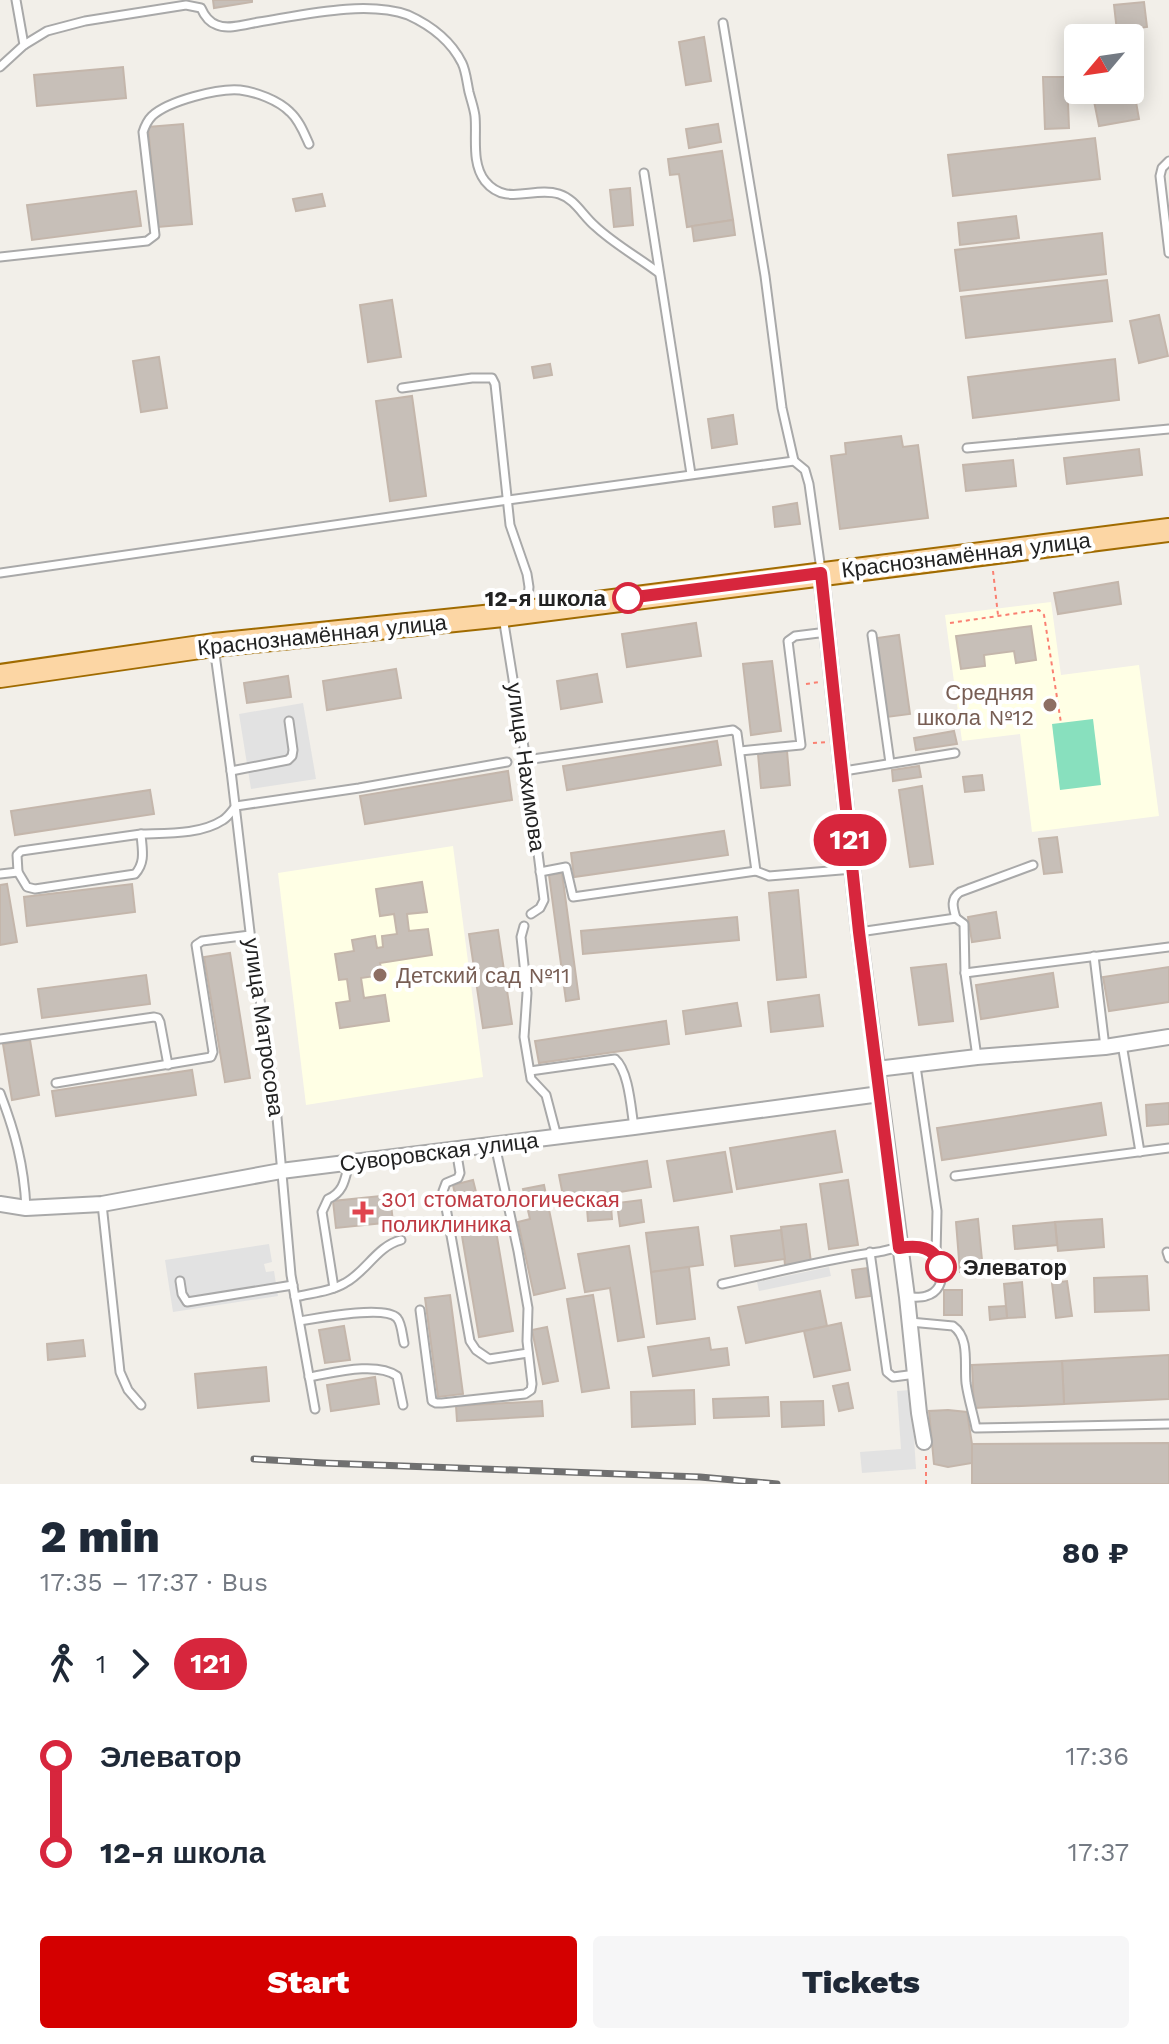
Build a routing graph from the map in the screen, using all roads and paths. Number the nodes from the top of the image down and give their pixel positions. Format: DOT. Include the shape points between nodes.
graph roads {
  1 [pos="16,0"];
  2 [pos="723,23"];
  3 [pos="24,45"];
  4 [pos="0,67"];
  5 [pos="309,144"];
  6 [pos="1169,161"];
  7 [pos="644,173"];
  8 [pos="1169,253"];
  9 [pos="0,257"];
  10 [pos="659,273"];
  11 [pos="402,388"];
  12 [pos="1169,429"];
  13 [pos="967,448"];
  14 [pos="794,461"];
  15 [pos="691,474"];
  16 [pos="508,500"];
  17 [pos="1169,530"];
  18 [pos="991,554"];
  19 [pos="0,573"];
  20 [pos="821,573"];
  21 [pos="527,612"];
  22 [pos="503,615"];
  23 [pos="998,615"];
  24 [pos="950,623"];
  25 [pos="827,632"];
  26 [pos="872,635"];
  27 [pos="214,645"];
  28 [pos="0,676"];
  29 [pos="832,680"];
  30 [pos="793,686"];
  31 [pos="289,721"];
  32 [pos="1061,723"];
  33 [pos="840,740"];
  34 [pos="801,745"];
  35 [pos="740,751"];
  36 [pos="955,753"];
  37 [pos="526,760"];
  38 [pos="507,762"];
  39 [pos="890,763"];
  40 [pos="231,771"];
  41 [pos="844,771"];
  42 [pos="236,806"];
  43 [pos="141,834"];
  44 [pos="1033,865"];
  45 [pos="853,869"];
  46 [pos="756,871"];
  47 [pos="18,872"];
  48 [pos="540,872"];
  49 [pos="0,874"];
  50 [pos="531,914"];
  51 [pos="956,918"];
  52 [pos="524,926"];
  53 [pos="859,932"];
  54 [pos="250,935"];
  55 [pos="1169,947"];
  56 [pos="1094,956"];
  57 [pos="965,973"];
  58 [pos="1169,1037"];
  59 [pos="0,1039"];
  60 [pos="1122,1044"];
  61 [pos="1105,1047"];
  62 [pos="977,1057"];
  63 [pos="168,1065"];
  64 [pos="916,1066"];
  65 [pos="877,1069"];
  66 [pos="530,1071"];
  67 [pos="56,1083"];
  68 [pos="0,1093"];
  69 [pos="880,1094"];
  70 [pos="634,1127"];
  71 [pos="557,1137"];
  72 [pos="495,1144"];
  73 [pos="1169,1148"];
  74 [pos="456,1149"];
  75 [pos="1140,1152"];
  76 [pos="349,1163"];
  77 [pos="281,1171"];
  78 [pos="955,1176"];
  79 [pos="0,1204"];
  80 [pos="102,1204"];
  81 [pos="26,1208"];
  82 [pos="401,1240"];
  83 [pos="899,1248"];
  84 [pos="870,1252"];
  85 [pos="936,1255"];
  86 [pos="180,1281"];
  87 [pos="722,1284"];
  88 [pos="293,1285"];
  89 [pos="334,1288"];
  90 [pos="295,1297"];
  91 [pos="907,1297"];
  92 [pos="420,1310"];
  93 [pos="300,1321"];
  94 [pos="910,1322"];
  95 [pos="404,1343"];
  96 [pos="528,1353"];
  97 [pos="916,1374"];
  98 [pos="309,1377"];
  99 [pos="141,1405"];
  100 [pos="403,1405"];
  101 [pos="315,1409"];
  102 [pos="1169,1424"];
  103 [pos="924,1442"];
  104 [pos="926,1484"];
  1 -- 3 [label="lane"];
  2 -- 14 [label="lane"];
  3 -- 4 [label="lane"];
  3 -- 10 [label="lane" via="47,31 85,21 186,5 201,8 217,26 349,8 398,11 435,30 463,65 475,114 479,171 486,182 511,196 561,194 595,227"];
  5 -- 9 [label="lane" via="290,111 251,92 228,90 170,105 154,114 143,132 155,235 147,241"];
  6 -- 8 [label="lane" via="1160,176"];
  7 -- 10 [label="lane"];
  10 -- 15 [label="lane"];
  11 -- 16 [label="lane" via="492,378"];
  12 -- 13 [label="lane"];
  14 -- 15 [label="lane"];
  14 -- 20 [label="lane" via="805,470 809,484"];
  15 -- 16 [label="lane"];
  16 -- 19 [label="lane"];
  16 -- 21 [label="lane" via="529,587"];
  17 -- 18 [label="main road, Краснознамённая улица"];
  18 -- 20 [label="main road, Краснознамённая улица"];
  18 -- 23 [label="path"];
  20 -- 21 [label="main road, Краснознамённая улица"];
  20 -- 25 [label="street"];
  21 -- 22 [label="main road, Краснознамённая улица"];
  22 -- 27 [label="main road, Краснознамённая улица"];
  22 -- 37 [label="lane, улица Нахимова"];
  23 -- 24 [label="path"];
  23 -- 32 [label="path" via="1039,610 1044,615"];
  25 -- 29 [label="street"];
  25 -- 30 [label="lane" via="788,641"];
  26 -- 39 [label="lane"];
  27 -- 28 [label="main road, Краснознамённая улица"];
  27 -- 40 [label="lane, улица Матросова"];
  29 -- 30 [label="path"];
  29 -- 33 [label="street"];
  30 -- 34 [label="lane"];
  31 -- 40 [label="lane" via="293,750 288,760"];
  33 -- 34 [label="path"];
  33 -- 41 [label="street"];
  34 -- 35 [label="lane"];
  35 -- 37 [label="lane" via="733,730"];
  35 -- 46 [label="lane"];
  36 -- 39 [label="lane"];
  37 -- 48 [label="lane, улица Нахимова"];
  38 -- 42 [label="lane"];
  39 -- 41 [label="lane"];
  40 -- 42 [label="lane, улица Матросова"];
  41 -- 45 [label="street"];
  42 -- 43 [label="lane" via="207,827"];
  42 -- 54 [label="lane, улица Матросова"];
  43 -- 47 [label="lane" via="21,851"];
  43 -- 47 [label="lane" via="143,858 135,874 35,889 27,887"];
  44 -- 51 [label="lane" via="954,896"];
  45 -- 46 [label="lane" via="769,876"];
  45 -- 53 [label="street"];
  46 -- 48 [label="lane" via="573,897 566,867"];
  47 -- 49 [label="lane"];
  48 -- 50 [label="lane, улица Нахимова" via="544,900"];
  51 -- 53 [label="lane"];
  51 -- 57 [label="lane" via="964,924"];
  52 -- 66 [label="lane" via="524,1037"];
  53 -- 65 [label="street"];
  54 -- 63 [label="lane" via="196,945 213,1052 206,1059"];
  54 -- 77 [label="lane, улица Матросова"];
  55 -- 56 [label="lane"];
  56 -- 57 [label="lane"];
  56 -- 61 [label="lane"];
  57 -- 62 [label="lane"];
  58 -- 60 [label="street"];
  59 -- 63 [label="lane" via="154,1017 160,1022"];
  60 -- 61 [label="street"];
  60 -- 75 [label="lane"];
  61 -- 62 [label="street"];
  62 -- 64 [label="street"];
  63 -- 67 [label="lane"];
  64 -- 65 [label="street"];
  64 -- 85 [label="lane" via="937,1211"];
  65 -- 69 [label="street"];
  66 -- 70 [label="lane" via="615,1059 626,1079"];
  66 -- 71 [label="lane" via="546,1095"];
  68 -- 81 [label="lane" via="20,1151"];
  69 -- 70 [label="street, Суворовская улица"];
  69 -- 83 [label="street"];
  70 -- 71 [label="street, Суворовская улица"];
  71 -- 72 [label="street, Суворовская улица"];
  72 -- 74 [label="street, Суворовская улица"];
  72 -- 96 [label="lane" via="528,1308"];
  73 -- 75 [label="lane"];
  74 -- 76 [label="street, Суворовская улица"];
  74 -- 96 [label="lane" via="460,1173 443,1191 470,1341 489,1359"];
  75 -- 78 [label="lane"];
  76 -- 77 [label="street, Суворовская улица"];
  76 -- 89 [label="lane" via="342,1190 328,1199 322,1212"];
  77 -- 80 [label="street, Суворовская улица"];
  77 -- 88 [label="lane, улица Матросова"];
  79 -- 81 [label="street, Суворовская улица"];
  80 -- 81 [label="street, Суворовская улица"];
  80 -- 99 [label="lane" via="120,1372"];
  82 -- 89 [label="lane"];
  83 -- 84 [label="lane"];
  83 -- 85 [label="lane" via="917,1245"];
  83 -- 91 [label="street"];
  84 -- 87 [label="lane"];
  84 -- 97 [label="lane" via="887,1372 893,1377"];
  85 -- 91 [label="lane" via="942,1272 936,1290"];
  86 -- 88 [label="lane" via="187,1302"];
  88 -- 90 [label="lane, улица Матросова"];
  89 -- 90 [label="lane"];
  90 -- 93 [label="lane, улица Матросова"];
  91 -- 94 [label="street"];
  92 -- 96 [label="lane" via="436,1403 525,1394 532,1384"];
  93 -- 95 [label="lane" via="394,1315"];
  93 -- 98 [label="lane, улица Матросова"];
  94 -- 97 [label="street"];
  94 -- 102 [label="lane" via="958,1330 976,1428"];
  97 -- 103 [label="street"];
  98 -- 100 [label="lane" via="362,1369 389,1371 397,1376"];
  98 -- 101 [label="lane, улица Матросова"];
  103 -- 104 [label="path"];
}
